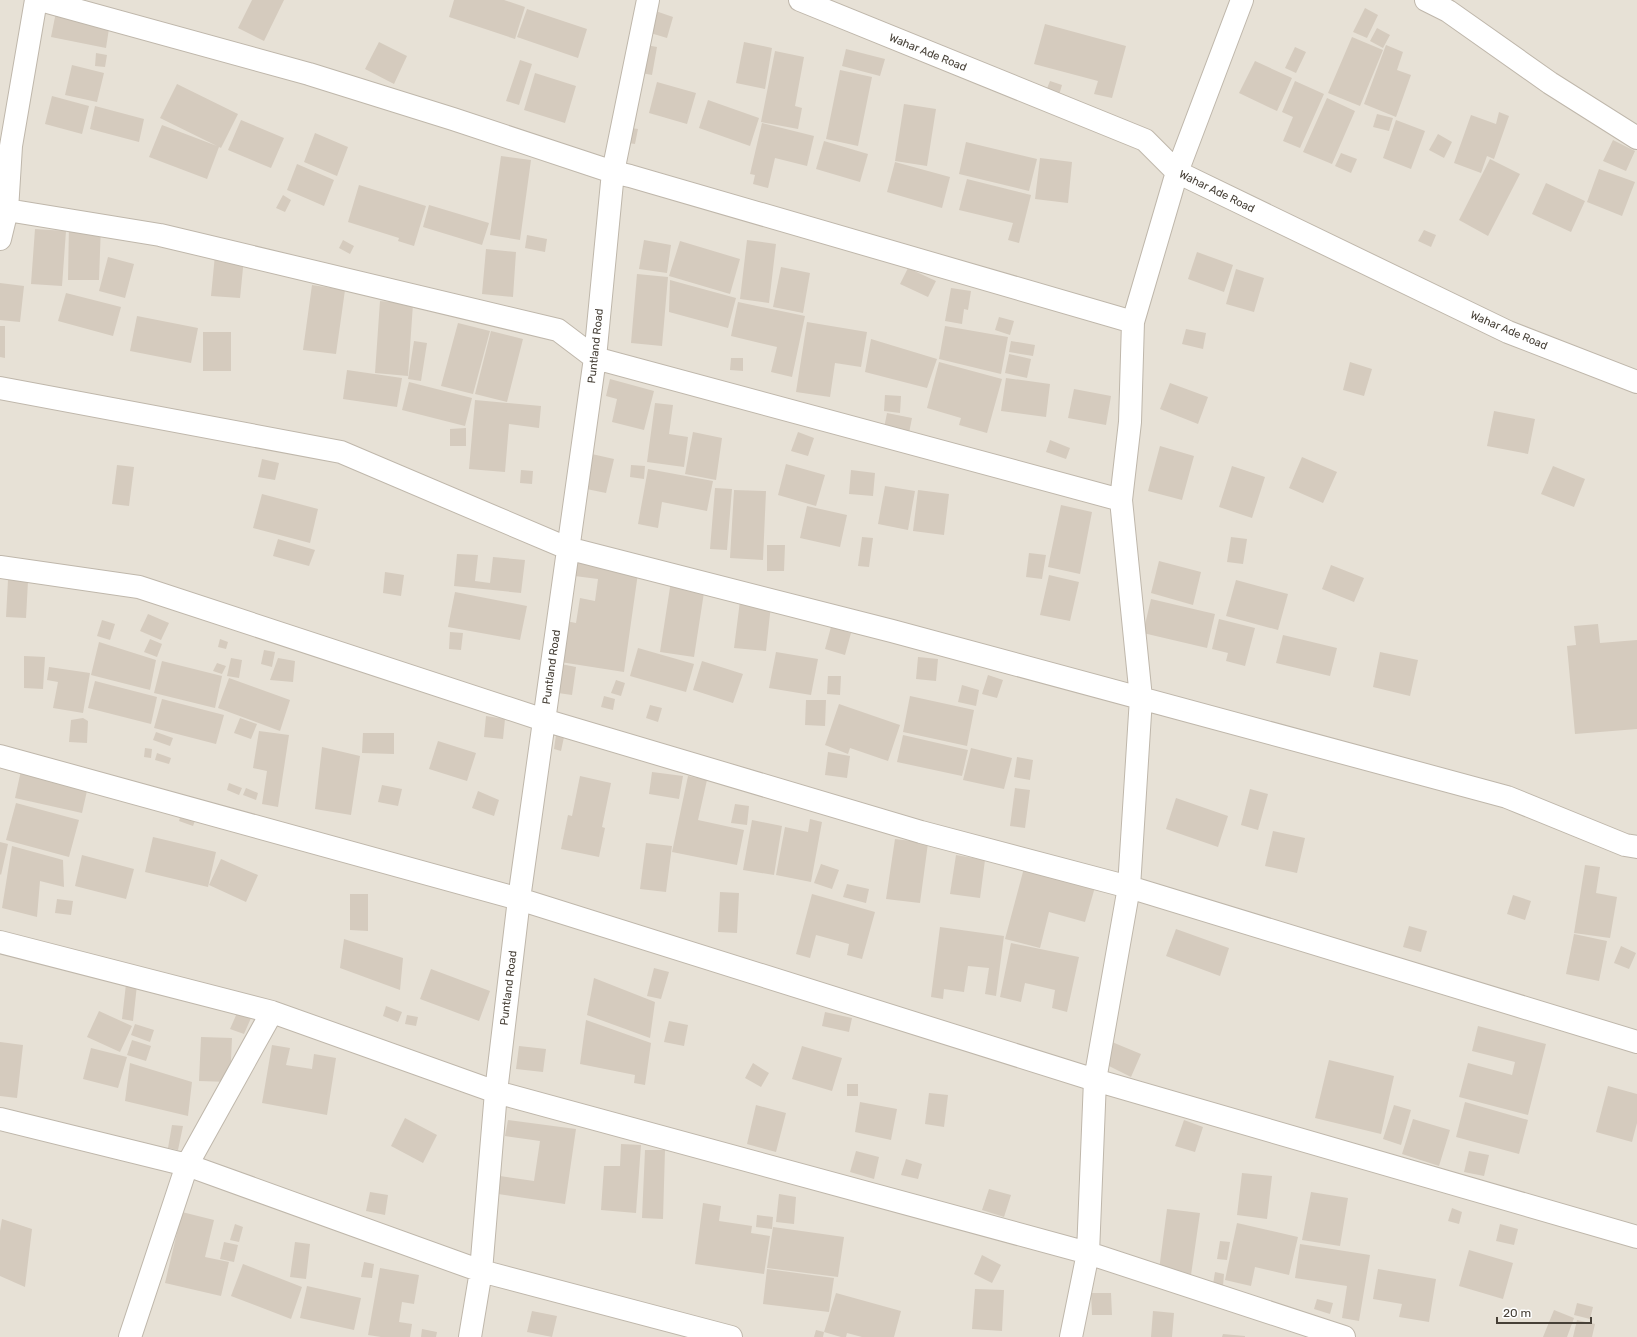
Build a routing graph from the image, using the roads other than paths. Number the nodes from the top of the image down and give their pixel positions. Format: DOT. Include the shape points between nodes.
graph roads {
  1 [pos="36,0"];
  2 [pos="40,0"];
  3 [pos="648,0"];
  4 [pos="800,0"];
  5 [pos="1242,0"];
  6 [pos="1426,0"];
  7 [pos="1637,138"];
  8 [pos="6,143"];
  9 [pos="613,172"];
  10 [pos="1177,172"];
  11 [pos="7,210"];
  12 [pos="0,239"];
  13 [pos="1132,322"];
  14 [pos="595,358"];
  15 [pos="1637,382"];
  16 [pos="0,388"];
  17 [pos="1121,500"];
  18 [pos="568,548"];
  19 [pos="0,567"];
  20 [pos="1141,698"];
  21 [pos="544,720"];
  22 [pos="0,756"];
  23 [pos="1637,847"];
  24 [pos="1129,887"];
  25 [pos="519,899"];
  26 [pos="0,942"];
  27 [pos="272,1012"];
  28 [pos="1637,1042"];
  29 [pos="1095,1080"];
  30 [pos="496,1092"];
  31 [pos="0,1119"];
  32 [pos="187,1165"];
  33 [pos="1637,1237"];
  34 [pos="1088,1253"];
  35 [pos="481,1271"];
  36 [pos="130,1337"];
  37 [pos="470,1337"];
  38 [pos="731,1337"];
  39 [pos="1070,1337"];
  40 [pos="1344,1337"];
  1 -- 8 [label="street"];
  2 -- 9 [label="street" via="309,74"];
  3 -- 9 [label="street, Puntland Road"];
  4 -- 10 [label="street, Wahar Ade Road" via="1145,140"];
  5 -- 10 [label="street"];
  6 -- 7 [label="street"];
  8 -- 11 [label="street"];
  9 -- 13 [label="street"];
  9 -- 14 [label="street, Puntland Road"];
  10 -- 13 [label="street"];
  10 -- 15 [label="street, Wahar Ade Road" via="1508,332"];
  11 -- 12 [label="street"];
  11 -- 14 [label="street" via="160,235 558,330"];
  13 -- 17 [label="street" via="1130,422"];
  14 -- 17 [label="street"];
  14 -- 18 [label="street, Puntland Road"];
  16 -- 18 [label="street" via="341,452"];
  17 -- 20 [label="street"];
  18 -- 20 [label="street"];
  18 -- 21 [label="street, Puntland Road"];
  19 -- 21 [label="street" via="139,587"];
  20 -- 23 [label="street" via="1507,797"];
  20 -- 24 [label="street"];
  21 -- 24 [label="street" via="921,832"];
  21 -- 25 [label="street, Puntland Road"];
  22 -- 25 [label="street"];
  24 -- 28 [label="street"];
  24 -- 29 [label="street"];
  25 -- 29 [label="street"];
  25 -- 30 [label="street, Puntland Road"];
  26 -- 27 [label="street"];
  27 -- 30 [label="street"];
  27 -- 32 [label="street"];
  29 -- 33 [label="street"];
  29 -- 34 [label="street"];
  30 -- 34 [label="street"];
  30 -- 35 [label="street, Puntland Road"];
  31 -- 32 [label="street"];
  32 -- 35 [label="street"];
  32 -- 36 [label="street"];
  34 -- 39 [label="street"];
  34 -- 40 [label="street"];
  35 -- 37 [label="street, Puntland Road"];
  35 -- 38 [label="street"];
}
